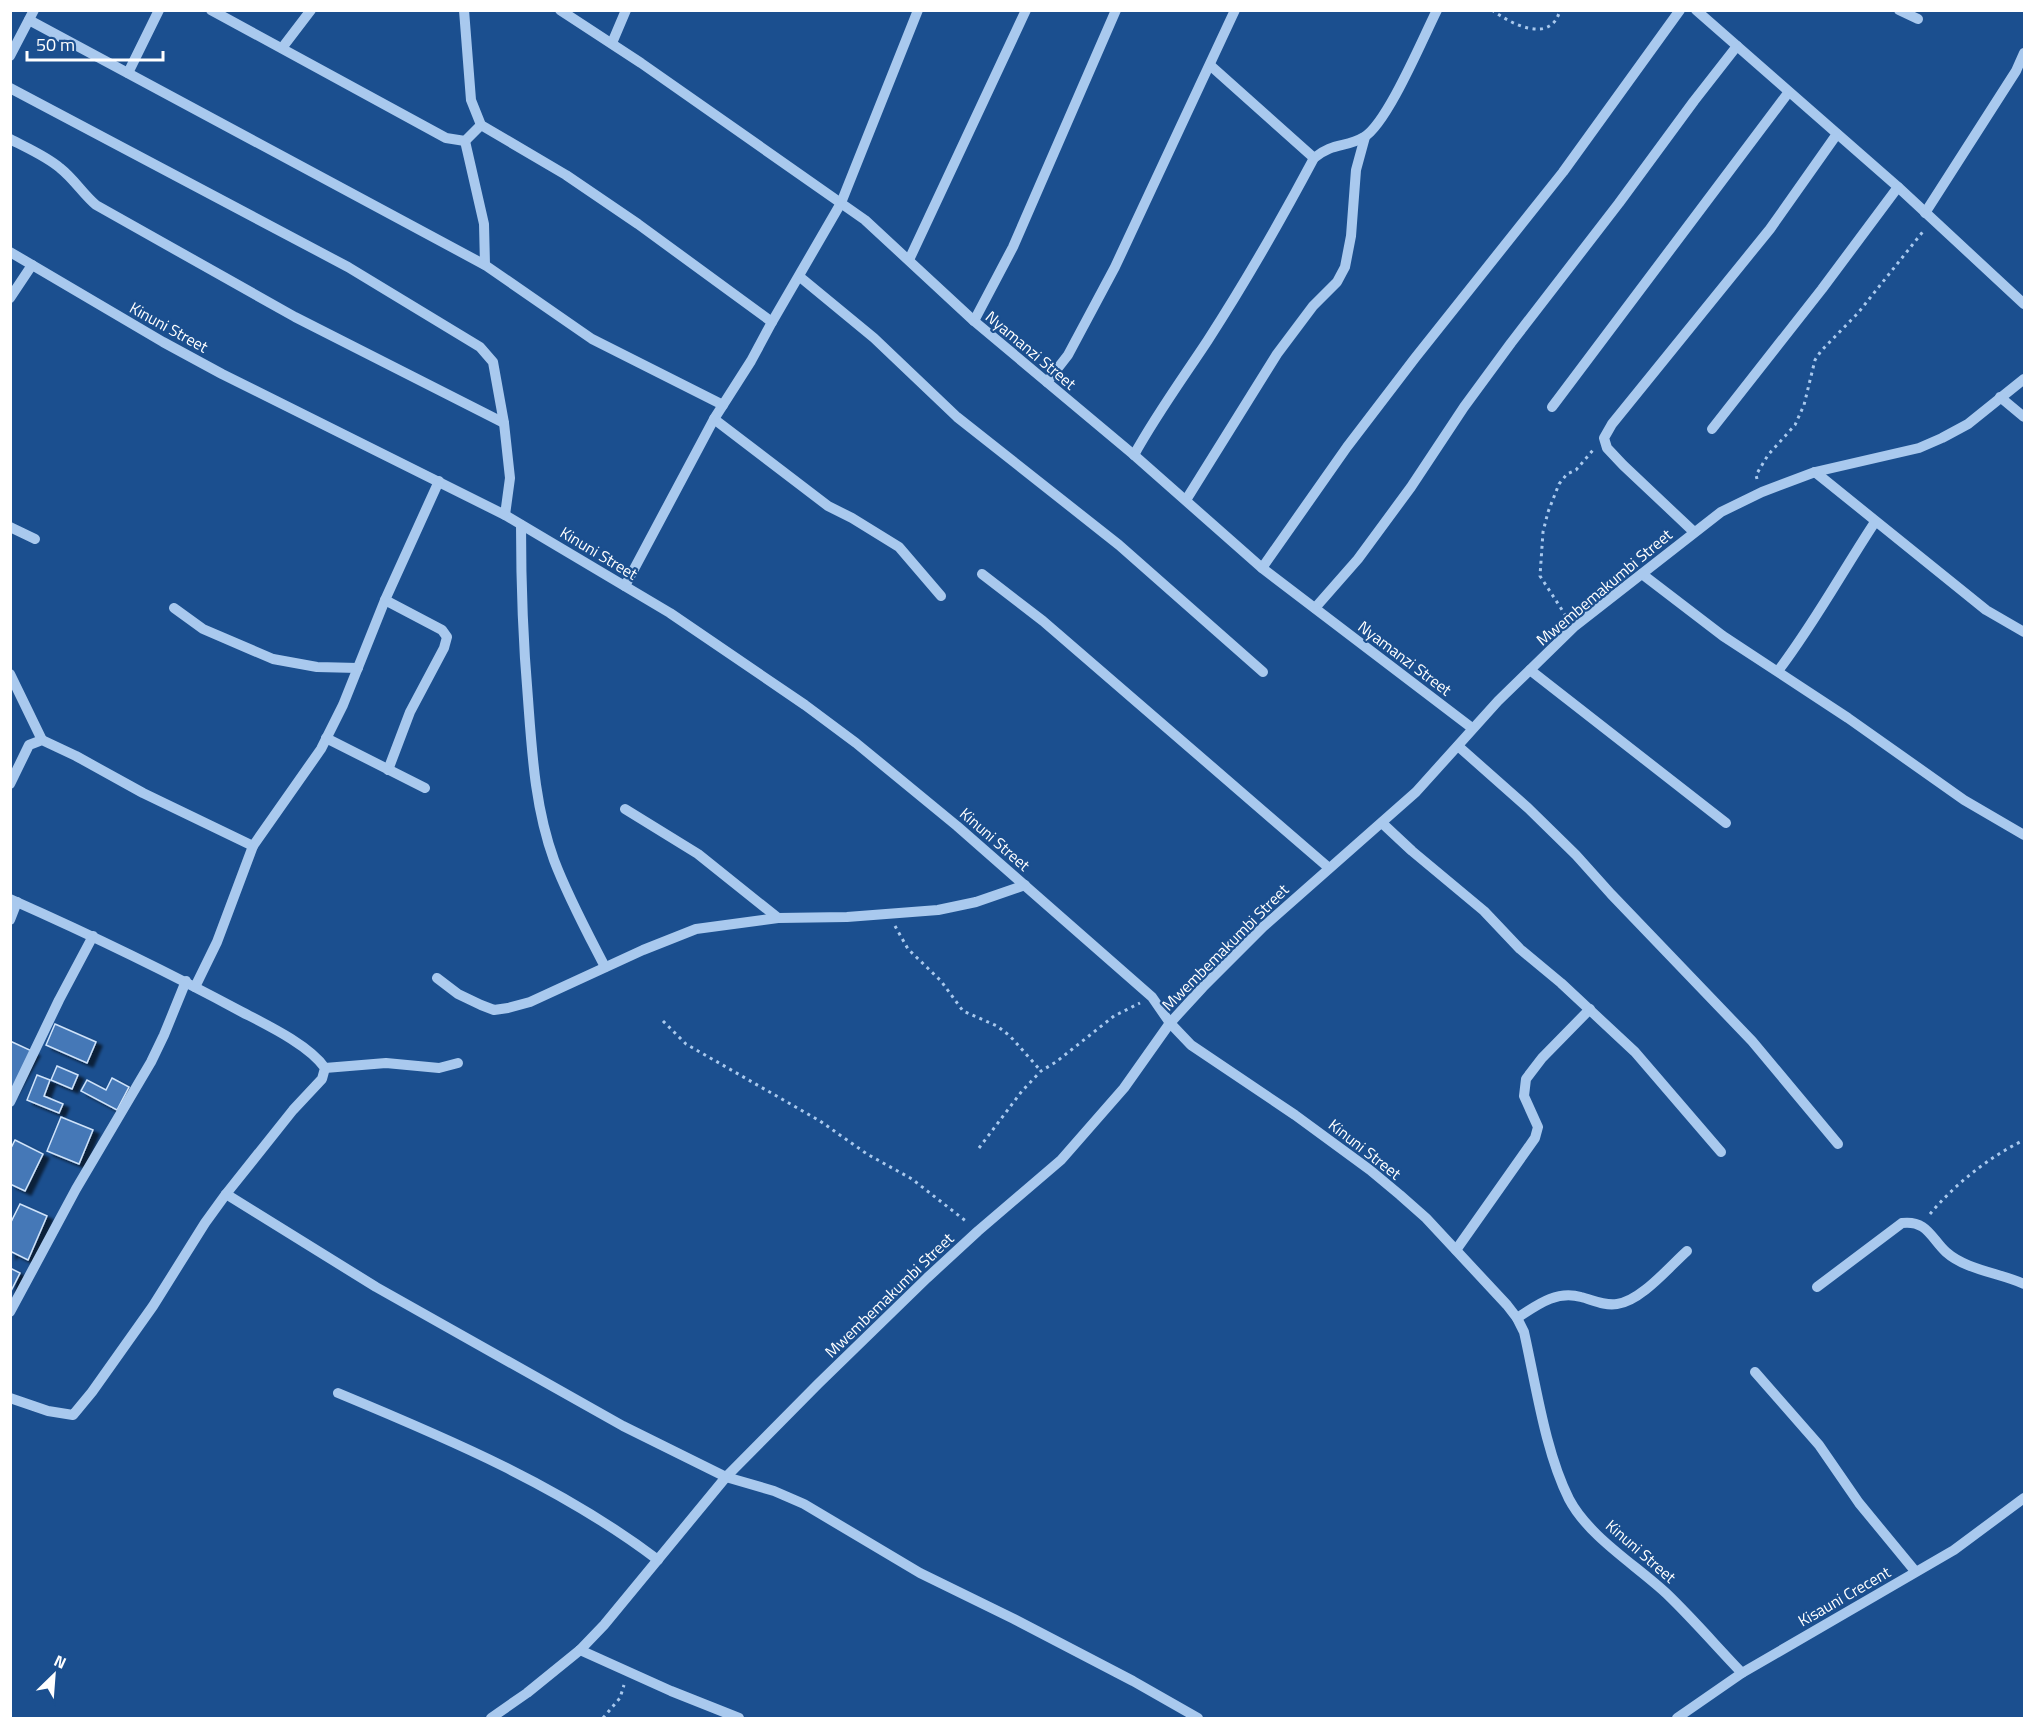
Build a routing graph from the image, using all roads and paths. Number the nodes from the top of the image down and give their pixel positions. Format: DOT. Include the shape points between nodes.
graph roads {
  1 [pos="159,10"];
  2 [pos="210,10"];
  3 [pos="311,10"];
  4 [pos="464,10"];
  5 [pos="560,10"];
  6 [pos="626,10"];
  7 [pos="918,10"];
  8 [pos="1026,10"];
  9 [pos="1116,10"];
  10 [pos="1235,10"];
  11 [pos="1437,10"];
  12 [pos="1492,10"];
  13 [pos="1560,10"];
  14 [pos="1680,10"];
  15 [pos="1899,10"];
  16 [pos="1700,12"];
  17 [pos="32,15"];
  18 [pos="1918,19"];
  19 [pos="612,43"];
  20 [pos="1737,46"];
  21 [pos="282,48"];
  22 [pos="2025,53"];
  23 [pos="10,56"];
  24 [pos="1211,66"];
  25 [pos="128,73"];
  26 [pos="2020,75"];
  27 [pos="10,88"];
  28 [pos="1788,93"];
  29 [pos="482,125"];
  30 [pos="1837,134"];
  31 [pos="1365,137"];
  32 [pos="10,139"];
  33 [pos="465,141"];
  34 [pos="1314,158"];
  35 [pos="1898,187"];
  36 [pos="841,203"];
  37 [pos="1929,217"];
  38 [pos="10,252"];
  39 [pos="909,260"];
  40 [pos="32,265"];
  41 [pos="485,265"];
  42 [pos="800,277"];
  43 [pos="10,298"];
  44 [pos="2025,304"];
  45 [pos="974,321"];
  46 [pos="772,322"];
  47 [pos="2025,379"];
  48 [pos="1047,382"];
  49 [pos="2000,397"];
  50 [pos="723,405"];
  51 [pos="1552,407"];
  52 [pos="2025,417"];
  53 [pos="714,419"];
  54 [pos="504,423"];
  55 [pos="1712,429"];
  56 [pos="1604,438"];
  57 [pos="1134,455"];
  58 [pos="1815,472"];
  59 [pos="439,481"];
  60 [pos="1762,492"];
  61 [pos="1186,500"];
  62 [pos="506,515"];
  63 [pos="1875,522"];
  64 [pos="521,525"];
  65 [pos="10,527"];
  66 [pos="1694,532"];
  67 [pos="35,539"];
  68 [pos="1262,568"];
  69 [pos="982,574"];
  70 [pos="1642,574"];
  71 [pos="625,586"];
  72 [pos="941,596"];
  73 [pos="385,600"];
  74 [pos="174,608"];
  75 [pos="1315,608"];
  76 [pos="1575,626"];
  77 [pos="2025,632"];
  78 [pos="358,668"];
  79 [pos="1530,670"];
  80 [pos="1778,671"];
  81 [pos="1263,672"];
  82 [pos="10,674"];
  83 [pos="1472,728"];
  84 [pos="326,738"];
  85 [pos="42,740"];
  86 [pos="1458,746"];
  87 [pos="388,770"];
  88 [pos="10,784"];
  89 [pos="425,788"];
  90 [pos="625,809"];
  91 [pos="1382,823"];
  92 [pos="1726,823"];
  93 [pos="2025,835"];
  94 [pos="253,846"];
  95 [pos="1329,868"];
  96 [pos="1025,885"];
  97 [pos="14,900"];
  98 [pos="888,914"];
  99 [pos="778,918"];
  100 [pos="10,920"];
  101 [pos="93,936"];
  102 [pos="605,967"];
  103 [pos="437,978"];
  104 [pos="191,984"];
  105 [pos="1152,997"];
  106 [pos="1590,1009"];
  107 [pos="663,1021"];
  108 [pos="1170,1023"];
  109 [pos="458,1064"];
  110 [pos="325,1068"];
  111 [pos="1041,1071"];
  112 [pos="10,1102"];
  113 [pos="2025,1140"];
  114 [pos="1838,1144"];
  115 [pos="979,1148"];
  116 [pos="1721,1152"];
  117 [pos="226,1194"];
  118 [pos="1921,1224"];
  119 [pos="978,1231"];
  120 [pos="1456,1250"];
  121 [pos="1687,1251"];
  122 [pos="2025,1284"];
  123 [pos="1817,1287"];
  124 [pos="10,1312"];
  125 [pos="1517,1318"];
  126 [pos="1755,1372"];
  127 [pos="338,1393"];
  128 [pos="10,1398"];
  129 [pos="726,1477"];
  130 [pos="2025,1498"];
  131 [pos="658,1560"];
  132 [pos="1915,1571"];
  133 [pos="580,1650"];
  134 [pos="619,1667"];
  135 [pos="1742,1673"];
  136 [pos="491,1719"];
  137 [pos="603,1719"];
  138 [pos="739,1719"];
  139 [pos="1198,1719"];
  140 [pos="1677,1719"];
  1 -- 25 [label="street"];
  2 -- 21 [label="street"];
  3 -- 21 [label="street"];
  4 -- 29 [label="street" via="471,100"];
  5 -- 19 [label="street, Nyamanzi Street"];
  6 -- 19 [label="street"];
  7 -- 36 [label="street"];
  8 -- 39 [label="street"];
  9 -- 45 [label="street" via="1013,247"];
  10 -- 24 [label="street"];
  11 -- 31 [label="street" via="1390,105"];
  12 -- 13 [label="path" via="1507,22 1526,28 1552,26"];
  14 -- 68 [label="street" via="1563,172 1347,447"];
  15 -- 18 [label="street"];
  16 -- 20 [label="street"];
  17 -- 23 [label="street"];
  17 -- 25 [label="street"];
  19 -- 36 [label="street, Nyamanzi Street"];
  20 -- 28 [label="street"];
  20 -- 75 [label="street" via="1511,343 1365,550"];
  21 -- 33 [label="street" via="446,138"];
  22 -- 26 [label="street"];
  24 -- 34 [label="street"];
  24 -- 48 [label="street" via="1080,335"];
  25 -- 41 [label="street"];
  26 -- 37 [label="street"];
  27 -- 54 [label="street" via="338,262 480,347 493,362"];
  28 -- 30 [label="street"];
  28 -- 51 [label="street"];
  29 -- 33 [label="street"];
  29 -- 46 [label="street" via="575,181"];
  30 -- 35 [label="street"];
  30 -- 56 [label="street" via="1770,229"];
  31 -- 34 [label="street" via="1322,151"];
  31 -- 61 [label="street" via="1356,170 1345,267 1277,354"];
  32 -- 54 [label="street" via="59,166 96,205 295,317"];
  33 -- 41 [label="street" via="484,224"];
  34 -- 57 [label="street" via="1268,242"];
  35 -- 37 [label="street"];
  35 -- 55 [label="street"];
  36 -- 39 [label="street, Nyamanzi Street"];
  36 -- 42 [label="street"];
  37 -- 44 [label="street"];
  37 -- 60 [label="path" via="1858,313 1815,360 1795,425 1768,454 1756,475"];
  38 -- 40 [label="street, Kinuni Street"];
  39 -- 45 [label="street, Nyamanzi Street"];
  40 -- 43 [label="street"];
  40 -- 59 [label="street, Kinuni Street" via="243,385"];
  41 -- 50 [label="street" via="591,339"];
  42 -- 46 [label="street"];
  42 -- 81 [label="street" via="957,417 1119,545"];
  45 -- 48 [label="street, Nyamanzi Street"];
  46 -- 50 [label="street"];
  47 -- 49 [label="street, Mwembemakumbi Street"];
  48 -- 57 [label="street, Nyamanzi Street"];
  49 -- 52 [label="street"];
  49 -- 58 [label="street, Mwembemakumbi Street" via="1968,423 1919,448"];
  50 -- 53 [label="street"];
  53 -- 71 [label="street"];
  53 -- 72 [label="street" via="828,506 899,547"];
  54 -- 62 [label="street" via="510,477"];
  56 -- 66 [label="street" via="1623,465"];
  56 -- 76 [label="path" via="1559,484 1543,532 1540,576"];
  57 -- 61 [label="street, Nyamanzi Street"];
  58 -- 60 [label="street, Mwembemakumbi Street"];
  58 -- 63 [label="street"];
  59 -- 62 [label="street, Kinuni Street"];
  59 -- 73 [label="street"];
  60 -- 66 [label="street, Mwembemakumbi Street"];
  61 -- 68 [label="street, Nyamanzi Street"];
  62 -- 64 [label="street, Kinuni Street"];
  63 -- 77 [label="street" via="1986,610"];
  63 -- 80 [label="street" via="1820,613"];
  64 -- 71 [label="street, Kinuni Street"];
  64 -- 102 [label="street" via="524,656 534,782 554,859"];
  65 -- 67 [label="street"];
  66 -- 70 [label="street, Mwembemakumbi Street"];
  68 -- 75 [label="street, Nyamanzi Street"];
  69 -- 95 [label="street"];
  70 -- 76 [label="street, Mwembemakumbi Street"];
  70 -- 80 [label="street" via="1723,636"];
  71 -- 96 [label="street, Kinuni Street" via="856,743"];
  73 -- 78 [label="street"];
  73 -- 87 [label="street" via="442,630 447,637 410,712"];
  74 -- 78 [label="street" via="203,629 273,659 317,667"];
  75 -- 83 [label="street, Nyamanzi Street"];
  76 -- 79 [label="street, Mwembemakumbi Street"];
  78 -- 84 [label="street"];
  79 -- 83 [label="street, Mwembemakumbi Street"];
  79 -- 92 [label="street"];
  80 -- 93 [label="street" via="1964,800"];
  82 -- 85 [label="street"];
  83 -- 86 [label="street, Mwembemakumbi Street"];
  84 -- 87 [label="street"];
  84 -- 94 [label="street"];
  85 -- 88 [label="street" via="29,745"];
  85 -- 94 [label="street"];
  86 -- 91 [label="street, Mwembemakumbi Street"];
  86 -- 114 [label="street" via="1576,855 1752,1041"];
  87 -- 89 [label="street"];
  90 -- 99 [label="street" via="698,854"];
  91 -- 95 [label="street, Mwembemakumbi Street"];
  91 -- 106 [label="street"];
  94 -- 104 [label="street" via="217,942"];
  95 -- 108 [label="street, Mwembemakumbi Street" via="1244,946"];
  96 -- 98 [label="street" via="976,902"];
  96 -- 105 [label="street, Kinuni Street"];
  97 -- 100 [label="street"];
  97 -- 101 [label="street"];
  98 -- 99 [label="street"];
  98 -- 111 [label="path" via="908,949 963,1011 997,1026"];
  99 -- 102 [label="street" via="696,929"];
  101 -- 104 [label="street"];
  101 -- 112 [label="street"];
  102 -- 103 [label="street" via="530,1002 494,1010 458,994"];
  104 -- 110 [label="street" via="297,1043"];
  104 -- 124 [label="street"];
  105 -- 108 [label="street, Kinuni Street"];
  105 -- 111 [label="path" via="1114,1016"];
  106 -- 116 [label="street" via="1635,1052"];
  106 -- 120 [label="street" via="1526,1079 1524,1096 1538,1127 1535,1138"];
  107 -- 119 [label="path" via="686,1044 912,1179"];
  108 -- 119 [label="street, Mwembemakumbi Street" via="1124,1088 1061,1160"];
  108 -- 120 [label="street, Kinuni Street" via="1191,1045 1370,1170"];
  109 -- 110 [label="street" via="439,1068 386,1063"];
  110 -- 117 [label="street" via="322,1079"];
  111 -- 115 [label="path"];
  113 -- 118 [label="path" via="1969,1176"];
  117 -- 128 [label="street" via="153,1306 74,1415"];
  117 -- 129 [label="street" via="376,1287 623,1426"];
  118 -- 122 [label="street" via="1946,1252 1963,1264"];
  118 -- 123 [label="street" via="1902,1223"];
  119 -- 129 [label="street, Mwembemakumbi Street"];
  120 -- 125 [label="street, Kinuni Street"];
  121 -- 125 [label="street" via="1650,1286 1619,1304 1564,1294"];
  125 -- 135 [label="street, Kinuni Street" via="1524,1332 1550,1444 1570,1500 1598,1535 1667,1594"];
  126 -- 132 [label="street" via="1819,1445 1859,1503"];
  127 -- 131 [label="street" via="469,1449 523,1477"];
  129 -- 131 [label="street, Mwembemakumbi Street"];
  129 -- 139 [label="street" via="804,1504 920,1573 1133,1681"];
  130 -- 132 [label="street, Kisauni Crecent" via="1954,1550"];
  131 -- 133 [label="street, Mwembemakumbi Street"];
  132 -- 135 [label="street, Kisauni Crecent"];
  133 -- 134 [label="street"];
  133 -- 136 [label="street, Mwembemakumbi Street"];
  134 -- 137 [label="path" via="625,1681 620,1698"];
  134 -- 138 [label="street"];
  135 -- 140 [label="street, Kisauni Crecent"];
}
